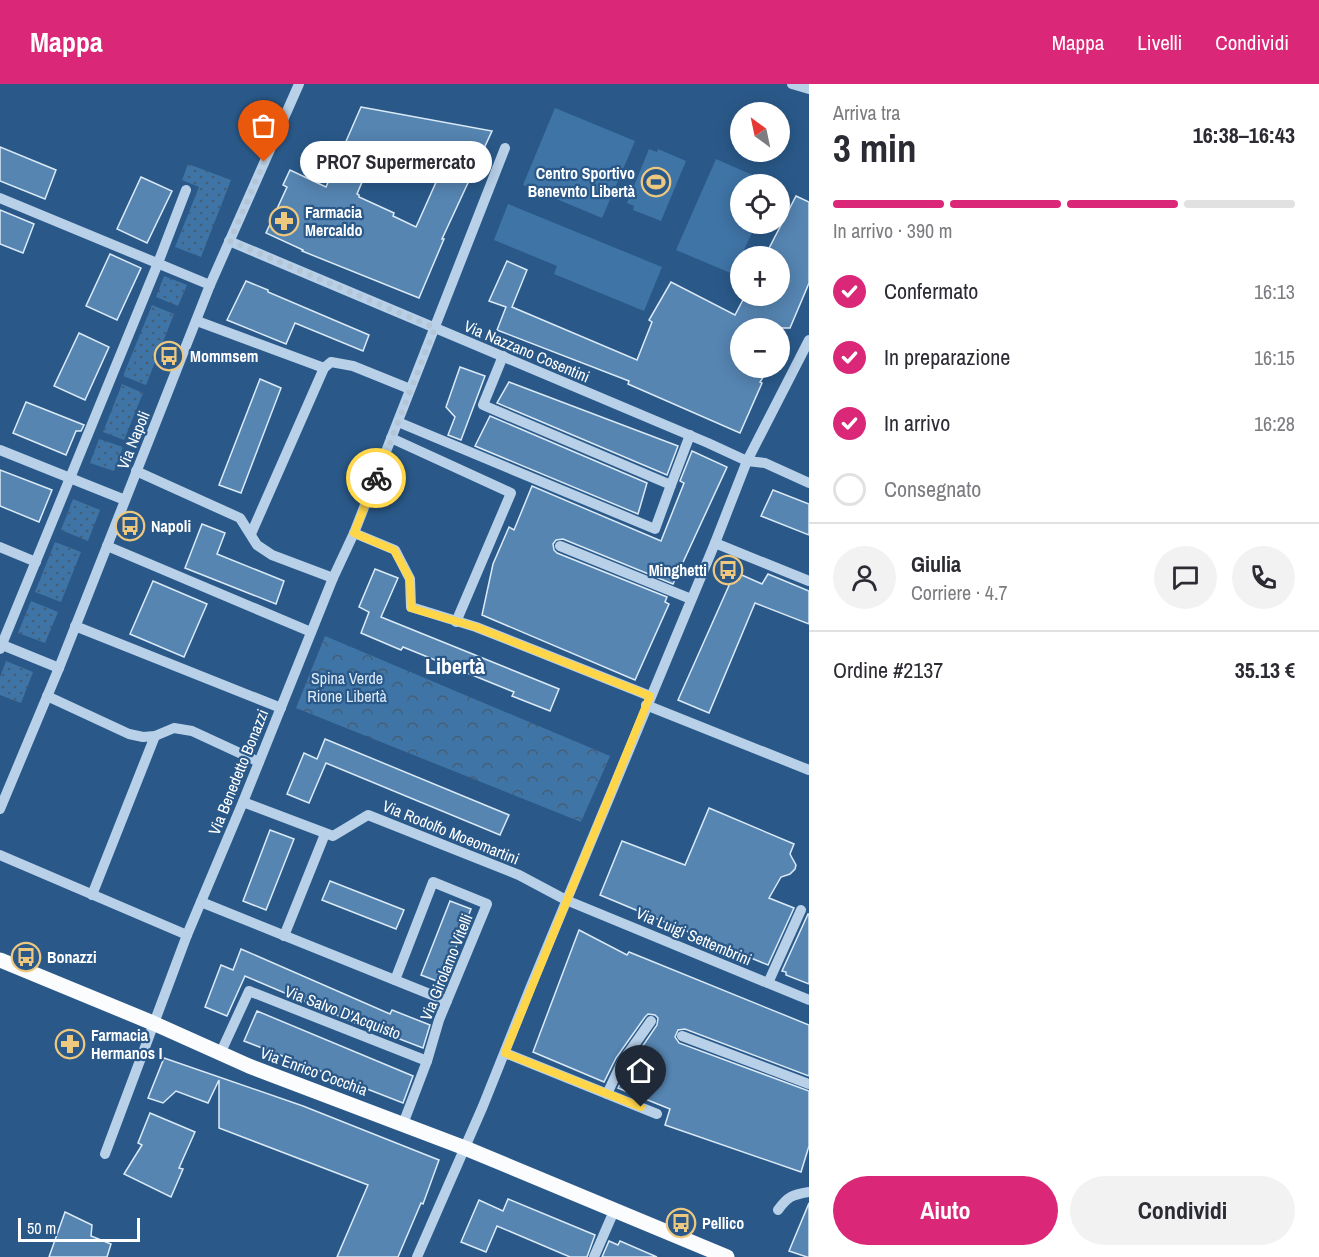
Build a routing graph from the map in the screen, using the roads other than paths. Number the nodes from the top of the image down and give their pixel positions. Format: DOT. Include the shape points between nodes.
graph roads {
  1 [pos="298,84"];
  2 [pos="792,84"];
  3 [pos="809,89"];
  4 [pos="506,148"];
  5 [pos="186,190"];
  6 [pos="0,198"];
  7 [pos="230,241"];
  8 [pos="158,263"];
  9 [pos="210,285"];
  10 [pos="197,321"];
  11 [pos="435,328"];
  12 [pos="809,340"];
  13 [pos="503,356"];
  14 [pos="324,368"];
  15 [pos="410,389"];
  16 [pos="398,422"];
  17 [pos="690,435"];
  18 [pos="391,438"];
  19 [pos="0,450"];
  20 [pos="747,461"];
  21 [pos="136,471"];
  22 [pos="70,479"];
  23 [pos="809,483"];
  24 [pos="671,485"];
  25 [pos="125,500"];
  26 [pos="354,533"];
  27 [pos="251,534"];
  28 [pos="715,543"];
  29 [pos="107,546"];
  30 [pos="560,546"];
  31 [pos="0,547"];
  32 [pos="36,562"];
  33 [pos="333,578"];
  34 [pos="809,581"];
  35 [pos="691,599"];
  36 [pos="456,622"];
  37 [pos="75,626"];
  38 [pos="311,632"];
  39 [pos="1,646"];
  40 [pos="58,668"];
  41 [pos="47,696"];
  42 [pos="648,700"];
  43 [pos="281,708"];
  44 [pos="155,736"];
  45 [pos="259,762"];
  46 [pos="809,770"];
  47 [pos="243,802"];
  48 [pos="0,809"];
  49 [pos="325,834"];
  50 [pos="0,855"];
  51 [pos="92,895"];
  52 [pos="566,900"];
  53 [pos="201,902"];
  54 [pos="801,910"];
  55 [pos="187,935"];
  56 [pos="284,936"];
  57 [pos="0,960"];
  58 [pos="395,980"];
  59 [pos="768,983"];
  60 [pos="809,1000"];
  61 [pos="447,1001"];
  62 [pos="651,1021"];
  63 [pos="153,1023"];
  64 [pos="682,1036"];
  65 [pos="505,1053"];
  66 [pos="220,1054"];
  67 [pos="427,1061"];
  68 [pos="809,1084"];
  69 [pos="607,1094"];
  70 [pos="657,1114"];
  71 [pos="403,1124"];
  72 [pos="465,1148"];
  73 [pos="105,1154"];
  74 [pos="809,1191"];
  75 [pos="778,1210"];
  76 [pos="614,1211"];
  77 [pos="417,1257"];
  78 [pos="594,1257"];
  79 [pos="727,1257"];
  1 -- 7 [label="street, Via Napoli"];
  2 -- 3 [label="street"];
  4 -- 11 [label="street, Via Benedetto Bonazzi"];
  5 -- 8 [label="street"];
  6 -- 8 [label="street"];
  7 -- 9 [label="street, Via Napoli"];
  7 -- 11 [label="street, Via Nazzano Cosentini"];
  8 -- 9 [label="street"];
  8 -- 22 [label="street"];
  9 -- 10 [label="street, Via Napoli"];
  10 -- 14 [label="street"];
  10 -- 21 [label="street, Via Napoli"];
  11 -- 13 [label="street, Via Nazzano Cosentini"];
  11 -- 15 [label="street, Via Benedetto Bonazzi"];
  12 -- 20 [label="street"];
  13 -- 17 [label="street, Via Nazzano Cosentini"];
  13 -- 24 [label="street" via="483,405"];
  14 -- 15 [label="street" via="331,362 353,366"];
  14 -- 27 [label="street"];
  15 -- 16 [label="street, Via Benedetto Bonazzi"];
  16 -- 18 [label="street, Via Benedetto Bonazzi"];
  16 -- 24 [label="street" via="655,529"];
  17 -- 20 [label="street, Via Nazzano Cosentini"];
  17 -- 24 [label="street"];
  18 -- 26 [label="street, Via Benedetto Bonazzi"];
  18 -- 36 [label="street" via="511,493"];
  19 -- 22 [label="street"];
  20 -- 23 [label="street, Via Nazzano Cosentini" via="765,463"];
  20 -- 28 [label="street"];
  21 -- 25 [label="street, Via Napoli"];
  21 -- 27 [label="street" via="240,518"];
  22 -- 25 [label="street"];
  22 -- 32 [label="street"];
  25 -- 29 [label="street, Via Napoli"];
  26 -- 33 [label="street, Via Benedetto Bonazzi"];
  26 -- 36 [label="street" via="394,550 410,579 411,608"];
  27 -- 33 [label="street" via="257,545 272,555"];
  28 -- 34 [label="street"];
  28 -- 35 [label="street"];
  29 -- 37 [label="street, Via Napoli"];
  29 -- 38 [label="street"];
  30 -- 35 [label="street"];
  31 -- 32 [label="street"];
  32 -- 39 [label="street"];
  33 -- 38 [label="street, Via Benedetto Bonazzi"];
  35 -- 42 [label="street"];
  36 -- 42 [label="street"];
  37 -- 40 [label="street, Via Napoli"];
  37 -- 43 [label="street"];
  38 -- 43 [label="street, Via Benedetto Bonazzi"];
  39 -- 40 [label="street"];
  40 -- 41 [label="street, Via Napoli"];
  41 -- 44 [label="street" via="129,734"];
  41 -- 48 [label="street, Via Napoli"];
  42 -- 46 [label="street"];
  42 -- 52 [label="street"];
  43 -- 45 [label="street, Via Benedetto Bonazzi"];
  44 -- 45 [label="street" via="174,728 192,731"];
  44 -- 51 [label="street"];
  45 -- 47 [label="street, Via Benedetto Bonazzi"];
  47 -- 49 [label="street"];
  47 -- 53 [label="street, Via Benedetto Bonazzi"];
  49 -- 52 [label="street, Via Rodolfo Moeomartini" via="333,836 368,815 519,875"];
  49 -- 56 [label="street"];
  50 -- 51 [label="street"];
  51 -- 55 [label="street"];
  52 -- 59 [label="street, Via Luigi Settembrini"];
  52 -- 65 [label="street"];
  53 -- 55 [label="street, Via Benedetto Bonazzi"];
  53 -- 56 [label="street"];
  54 -- 59 [label="street"];
  55 -- 63 [label="street, Via Benedetto Bonazzi"];
  56 -- 58 [label="street"];
  57 -- 63 [label="main road, Via Enrico Cocchia"];
  58 -- 61 [label="street"];
  58 -- 61 [label="street, Via Girolamo Vitelli" via="433,882 444,886 488,904"];
  59 -- 60 [label="street, Via Luigi Settembrini"];
  61 -- 67 [label="street, Via Girolamo Vitelli"];
  62 -- 69 [label="street" via="622,1062"];
  63 -- 66 [label="main road, Via Enrico Cocchia"];
  63 -- 73 [label="street"];
  64 -- 68 [label="street"];
  65 -- 69 [label="street"];
  65 -- 72 [label="street"];
  66 -- 67 [label="street, Via Salvo D'Acquisto" via="249,991"];
  66 -- 71 [label="main road, Via Enrico Cocchia"];
  67 -- 71 [label="street"];
  69 -- 70 [label="street"];
  71 -- 72 [label="main road, Via Enrico Cocchia"];
  72 -- 76 [label="main road, Via Enrico Cocchia"];
  72 -- 77 [label="street"];
  74 -- 75 [label="street" via="792,1195"];
  76 -- 78 [label="street"];
  76 -- 79 [label="main road, Via Enrico Cocchia"];
}
